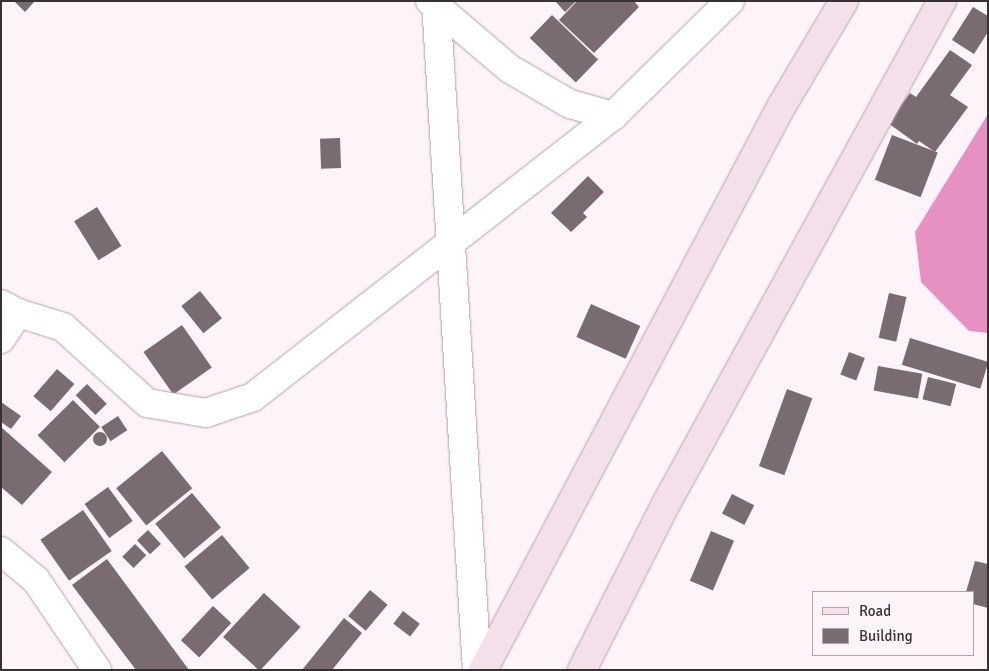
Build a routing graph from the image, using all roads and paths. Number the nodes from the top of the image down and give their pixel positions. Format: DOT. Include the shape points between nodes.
graph roads {
  1 [pos="730,1"];
  2 [pos="844,1"];
  3 [pos="942,1"];
  4 [pos="434,3"];
  5 [pos="613,116"];
  6 [pos="452,242"];
  7 [pos="10,309"];
  8 [pos="1,339"];
  9 [pos="1,551"];
  10 [pos="97,670"];
  11 [pos="478,670"];
  12 [pos="483,670"];
  13 [pos="582,670"];
  1 -- 5 [label="street"];
  2 -- 12 [label="main road" via="781,107"];
  3 -- 13 [label="main road" via="667,502"];
  4 -- 5 [label="street" via="510,69 570,104"];
  4 -- 6 [label="street"];
  5 -- 6 [label="street"];
  6 -- 7 [label="street" via="254,397 206,413 147,403 63,327"];
  6 -- 11 [label="street"];
  7 -- 8 [label="street"];
  9 -- 10 [label="street" via="36,580"];
}
